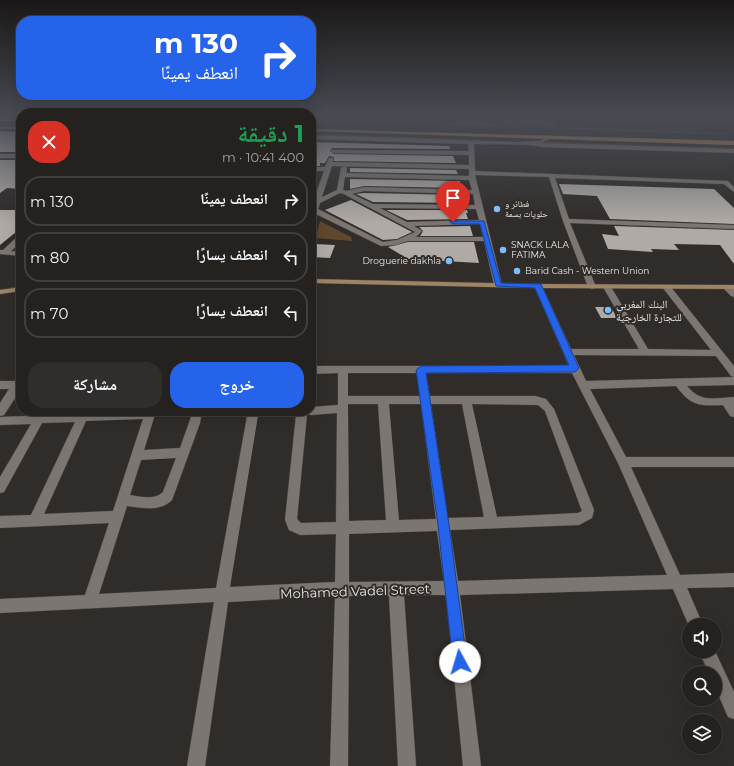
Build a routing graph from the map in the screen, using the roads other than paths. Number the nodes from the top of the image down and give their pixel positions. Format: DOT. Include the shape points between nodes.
graph roads {
  1 [pos="334,151"];
  2 [pos="385,152"];
  3 [pos="402,152"];
  4 [pos="471,153"];
  5 [pos="0,156"];
  6 [pos="16,156"];
  7 [pos="345,164"];
  8 [pos="386,165"];
  9 [pos="403,165"];
  10 [pos="328,167"];
  11 [pos="316,168"];
  12 [pos="471,173"];
  13 [pos="344,175"];
  14 [pos="386,176"];
  15 [pos="551,176"];
  16 [pos="726,182"];
  17 [pos="734,182"];
  18 [pos="387,190"];
  19 [pos="734,190"];
  20 [pos="343,192"];
  21 [pos="475,192"];
  22 [pos="402,199"];
  23 [pos="316,203"];
  24 [pos="316,206"];
  25 [pos="370,206"];
  26 [pos="316,207"];
  27 [pos="478,207"];
  28 [pos="566,221"];
  29 [pos="482,222"];
  30 [pos="406,224"];
  31 [pos="734,227"];
  32 [pos="408,239"];
  33 [pos="486,239"];
  34 [pos="16,242"];
  35 [pos="2,252"];
  36 [pos="16,253"];
  37 [pos="316,281"];
  38 [pos="498,285"];
  39 [pos="538,286"];
  40 [pos="592,287"];
  41 [pos="607,287"];
  42 [pos="731,287"];
  43 [pos="667,288"];
  44 [pos="16,290"];
  45 [pos="0,292"];
  46 [pos="734,294"];
  47 [pos="568,352"];
  48 [pos="646,353"];
  49 [pos="718,353"];
  50 [pos="575,368"];
  51 [pos="316,370"];
  52 [pos="343,370"];
  53 [pos="421,370"];
  54 [pos="734,374"];
  55 [pos="734,381"];
  56 [pos="678,382"];
  57 [pos="0,385"];
  58 [pos="16,385"];
  59 [pos="583,385"];
  60 [pos="16,389"];
  61 [pos="383,400"];
  62 [pos="425,400"];
  63 [pos="466,400"];
  64 [pos="730,402"];
  65 [pos="342,404"];
  66 [pos="316,410"];
  67 [pos="0,412"];
  68 [pos="734,413"];
  69 [pos="97,416"];
  70 [pos="150,416"];
  71 [pos="195,416"];
  72 [pos="252,416"];
  73 [pos="301,416"];
  74 [pos="83,417"];
  75 [pos="39,419"];
  76 [pos="0,421"];
  77 [pos="184,453"];
  78 [pos="138,455"];
  79 [pos="623,462"];
  80 [pos="734,462"];
  81 [pos="0,488"];
  82 [pos="122,500"];
  83 [pos="116,517"];
  84 [pos="35,520"];
  85 [pos="0,522"];
  86 [pos="492,524"];
  87 [pos="444,525"];
  88 [pos="393,527"];
  89 [pos="341,529"];
  90 [pos="734,580"];
  91 [pos="676,581"];
  92 [pos="452,588"];
  93 [pos="342,589"];
  94 [pos="396,589"];
  95 [pos="222,596"];
  96 [pos="90,601"];
  97 [pos="0,606"];
  98 [pos="693,618"];
  99 [pos="710,658"];
  100 [pos="734,711"];
  101 [pos="196,766"];
  102 [pos="339,766"];
  103 [pos="407,766"];
  104 [pos="472,766"];
  1 -- 10 [label="street"];
  2 -- 3 [label="street"];
  3 -- 4 [label="street"];
  3 -- 9 [label="street"];
  4 -- 12 [label="street"];
  5 -- 6 [label="street"];
  7 -- 8 [label="street"];
  7 -- 10 [label="street"];
  7 -- 13 [label="street"];
  8 -- 9 [label="street"];
  8 -- 14 [label="street"];
  9 -- 12 [label="street"];
  10 -- 11 [label="street"];
  10 -- 23 [label="street"];
  12 -- 14 [label="street"];
  12 -- 15 [label="street"];
  12 -- 21 [label="street"];
  13 -- 14 [label="street"];
  13 -- 20 [label="street"];
  14 -- 18 [label="street"];
  15 -- 16 [label="street"];
  15 -- 28 [label="street"];
  16 -- 17 [label="street"];
  16 -- 19 [label="street"];
  18 -- 20 [label="street" via="357,189"];
  18 -- 22 [label="street"];
  20 -- 24 [label="street"];
  20 -- 25 [label="street"];
  21 -- 22 [label="street"];
  21 -- 27 [label="street"];
  22 -- 25 [label="street"];
  22 -- 27 [label="street"];
  25 -- 30 [label="street"];
  26 -- 32 [label="street" via="381,244 389,246"];
  27 -- 29 [label="street"];
  28 -- 31 [label="street"];
  28 -- 40 [label="street"];
  29 -- 30 [label="street"];
  29 -- 33 [label="street"];
  30 -- 32 [label="street" via="419,231"];
  32 -- 33 [label="street"];
  33 -- 38 [label="street"];
  34 -- 35 [label="street"];
  35 -- 36 [label="street"];
  37 -- 38 [label="main road"];
  38 -- 39 [label="main road"];
  39 -- 40 [label="main road"];
  39 -- 47 [label="street"];
  40 -- 41 [label="main road"];
  41 -- 43 [label="main road"];
  41 -- 48 [label="street"];
  42 -- 43 [label="main road"];
  42 -- 46 [label="street"];
  43 -- 49 [label="street"];
  44 -- 45 [label="main road"];
  47 -- 48 [label="street"];
  47 -- 50 [label="street"];
  48 -- 49 [label="street"];
  49 -- 54 [label="street"];
  50 -- 53 [label="street"];
  50 -- 59 [label="street"];
  51 -- 52 [label="street"];
  52 -- 53 [label="street"];
  52 -- 65 [label="street"];
  53 -- 62 [label="street"];
  55 -- 56 [label="street"];
  56 -- 59 [label="street"];
  56 -- 64 [label="street" via="696,401"];
  57 -- 58 [label="street"];
  59 -- 79 [label="street"];
  60 -- 67 [label="street"];
  61 -- 62 [label="street"];
  61 -- 65 [label="street"];
  61 -- 88 [label="street"];
  62 -- 63 [label="street"];
  62 -- 87 [label="street"];
  63 -- 86 [label="street"];
  63 -- 86 [label="street" via="535,400 545,404 588,510 588,514 580,519"];
  64 -- 68 [label="street"];
  65 -- 66 [label="street"];
  65 -- 89 [label="street"];
  69 -- 74 [label="street"];
  70 -- 78 [label="street"];
  71 -- 77 [label="street"];
  72 -- 95 [label="street"];
  73 -- 89 [label="street" via="291,520 294,526 300,529"];
  74 -- 75 [label="street"];
  74 -- 84 [label="street"];
  75 -- 76 [label="street"];
  75 -- 81 [label="street"];
  77 -- 78 [label="street"];
  77 -- 82 [label="street" via="165,500"];
  78 -- 82 [label="street"];
  79 -- 80 [label="street"];
  79 -- 91 [label="street"];
  82 -- 83 [label="street"];
  83 -- 84 [label="street"];
  83 -- 96 [label="street"];
  84 -- 85 [label="street"];
  86 -- 87 [label="street"];
  87 -- 88 [label="street"];
  87 -- 92 [label="street"];
  88 -- 89 [label="street"];
  89 -- 93 [label="street"];
  90 -- 91 [label="street, Mohamed Vadel Street"];
  91 -- 92 [label="street, Mohamed Vadel Street"];
  91 -- 98 [label="street"];
  92 -- 94 [label="street, Mohamed Vadel Street"];
  92 -- 104 [label="street"];
  93 -- 94 [label="street, Mohamed Vadel Street"];
  93 -- 95 [label="street, Mohamed Vadel Street"];
  93 -- 102 [label="street"];
  94 -- 103 [label="street"];
  95 -- 96 [label="street, Mohamed Vadel Street"];
  95 -- 101 [label="street"];
  96 -- 97 [label="street, Mohamed Vadel Street"];
  99 -- 100 [label="street"];
}
